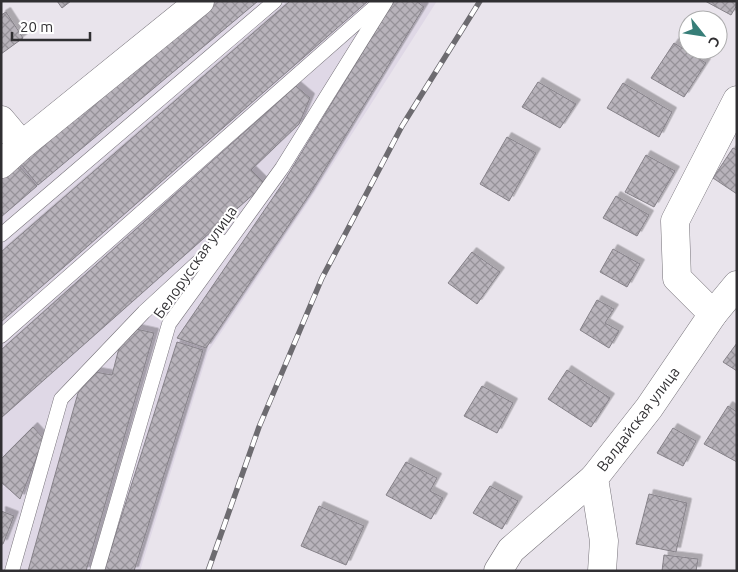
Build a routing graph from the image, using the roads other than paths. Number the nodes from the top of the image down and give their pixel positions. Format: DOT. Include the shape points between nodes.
graph roads {
  1 [pos="200,1"];
  2 [pos="276,1"];
  3 [pos="381,1"];
  4 [pos="386,1"];
  5 [pos="737,100"];
  6 [pos="1,120"];
  7 [pos="22,145"];
  8 [pos="1,164"];
  9 [pos="244,220"];
  10 [pos="1,235"];
  11 [pos="737,286"];
  12 [pos="713,314"];
  13 [pos="1,336"];
  14 [pos="594,478"];
  15 [pos="12,571"];
  16 [pos="97,571"];
  17 [pos="498,571"];
  18 [pos="602,571"];
  1 -- 7 [label="street"];
  2 -- 10 [label="lane"];
  3 -- 13 [label="lane"];
  4 -- 9 [label="lane, Белорусская улица" via="282,168"];
  5 -- 12 [label="street" via="675,222 677,278"];
  6 -- 7 [label="street"];
  7 -- 8 [label="street"];
  9 -- 15 [label="lane" via="144,312 61,399"];
  9 -- 16 [label="lane, Белорусская улица" via="169,324"];
  11 -- 12 [label="street, Валдайская улица"];
  12 -- 14 [label="street, Валдайская улица" via="649,408"];
  14 -- 17 [label="street" via="511,550"];
  14 -- 18 [label="street, Валдайская улица" via="604,541"];
}
